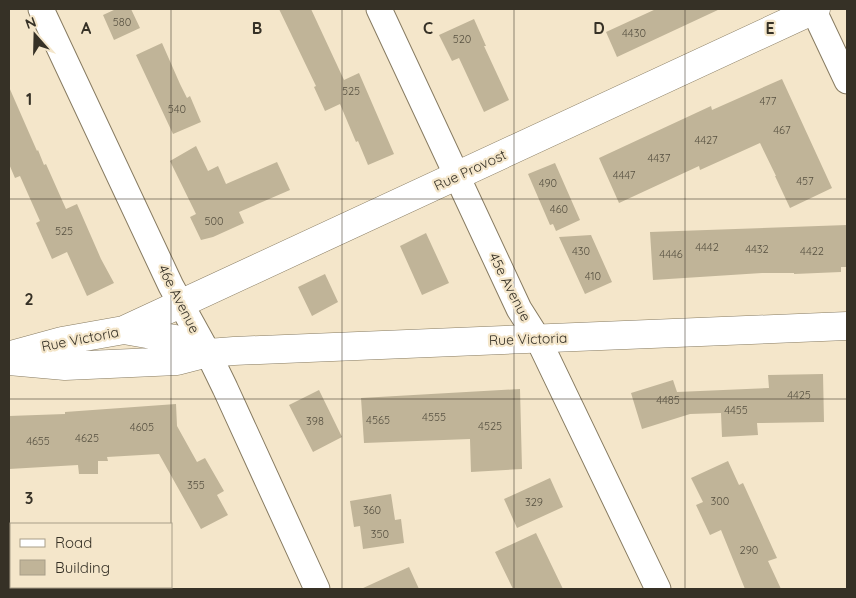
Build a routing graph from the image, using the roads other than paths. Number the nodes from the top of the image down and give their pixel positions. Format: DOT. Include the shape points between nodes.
graph roads {
  1 [pos="41,9"];
  2 [pos="379,9"];
  3 [pos="814,9"];
  4 [pos="847,81"];
  5 [pos="457,176"];
  6 [pos="181,303"];
  7 [pos="847,326"];
  8 [pos="124,330"];
  9 [pos="538,339"];
  10 [pos="208,353"];
  11 [pos="9,356"];
  12 [pos="9,361"];
  13 [pos="317,589"];
  14 [pos="658,589"];
  1 -- 6 [label="street, 46e Avenue"];
  2 -- 5 [label="street, 45e Avenue"];
  3 -- 4 [label="street"];
  3 -- 5 [label="main road, Rue Provost"];
  5 -- 6 [label="main road, Rue Provost"];
  5 -- 9 [label="street, 45e Avenue" via="519,309"];
  6 -- 8 [label="main road, Rue Provost"];
  6 -- 10 [label="street, 46e Avenue"];
  7 -- 9 [label="main road, Rue Victoria"];
  8 -- 10 [label="main road, Rue Victoria" via="175,339"];
  8 -- 11 [label="main road, Rue Victoria" via="62,341"];
  9 -- 10 [label="main road, Rue Victoria"];
  9 -- 14 [label="street, 45e Avenue"];
  10 -- 12 [label="main road, Rue Victoria" via="177,361 65,366"];
  10 -- 13 [label="street, 46e Avenue"];
}
